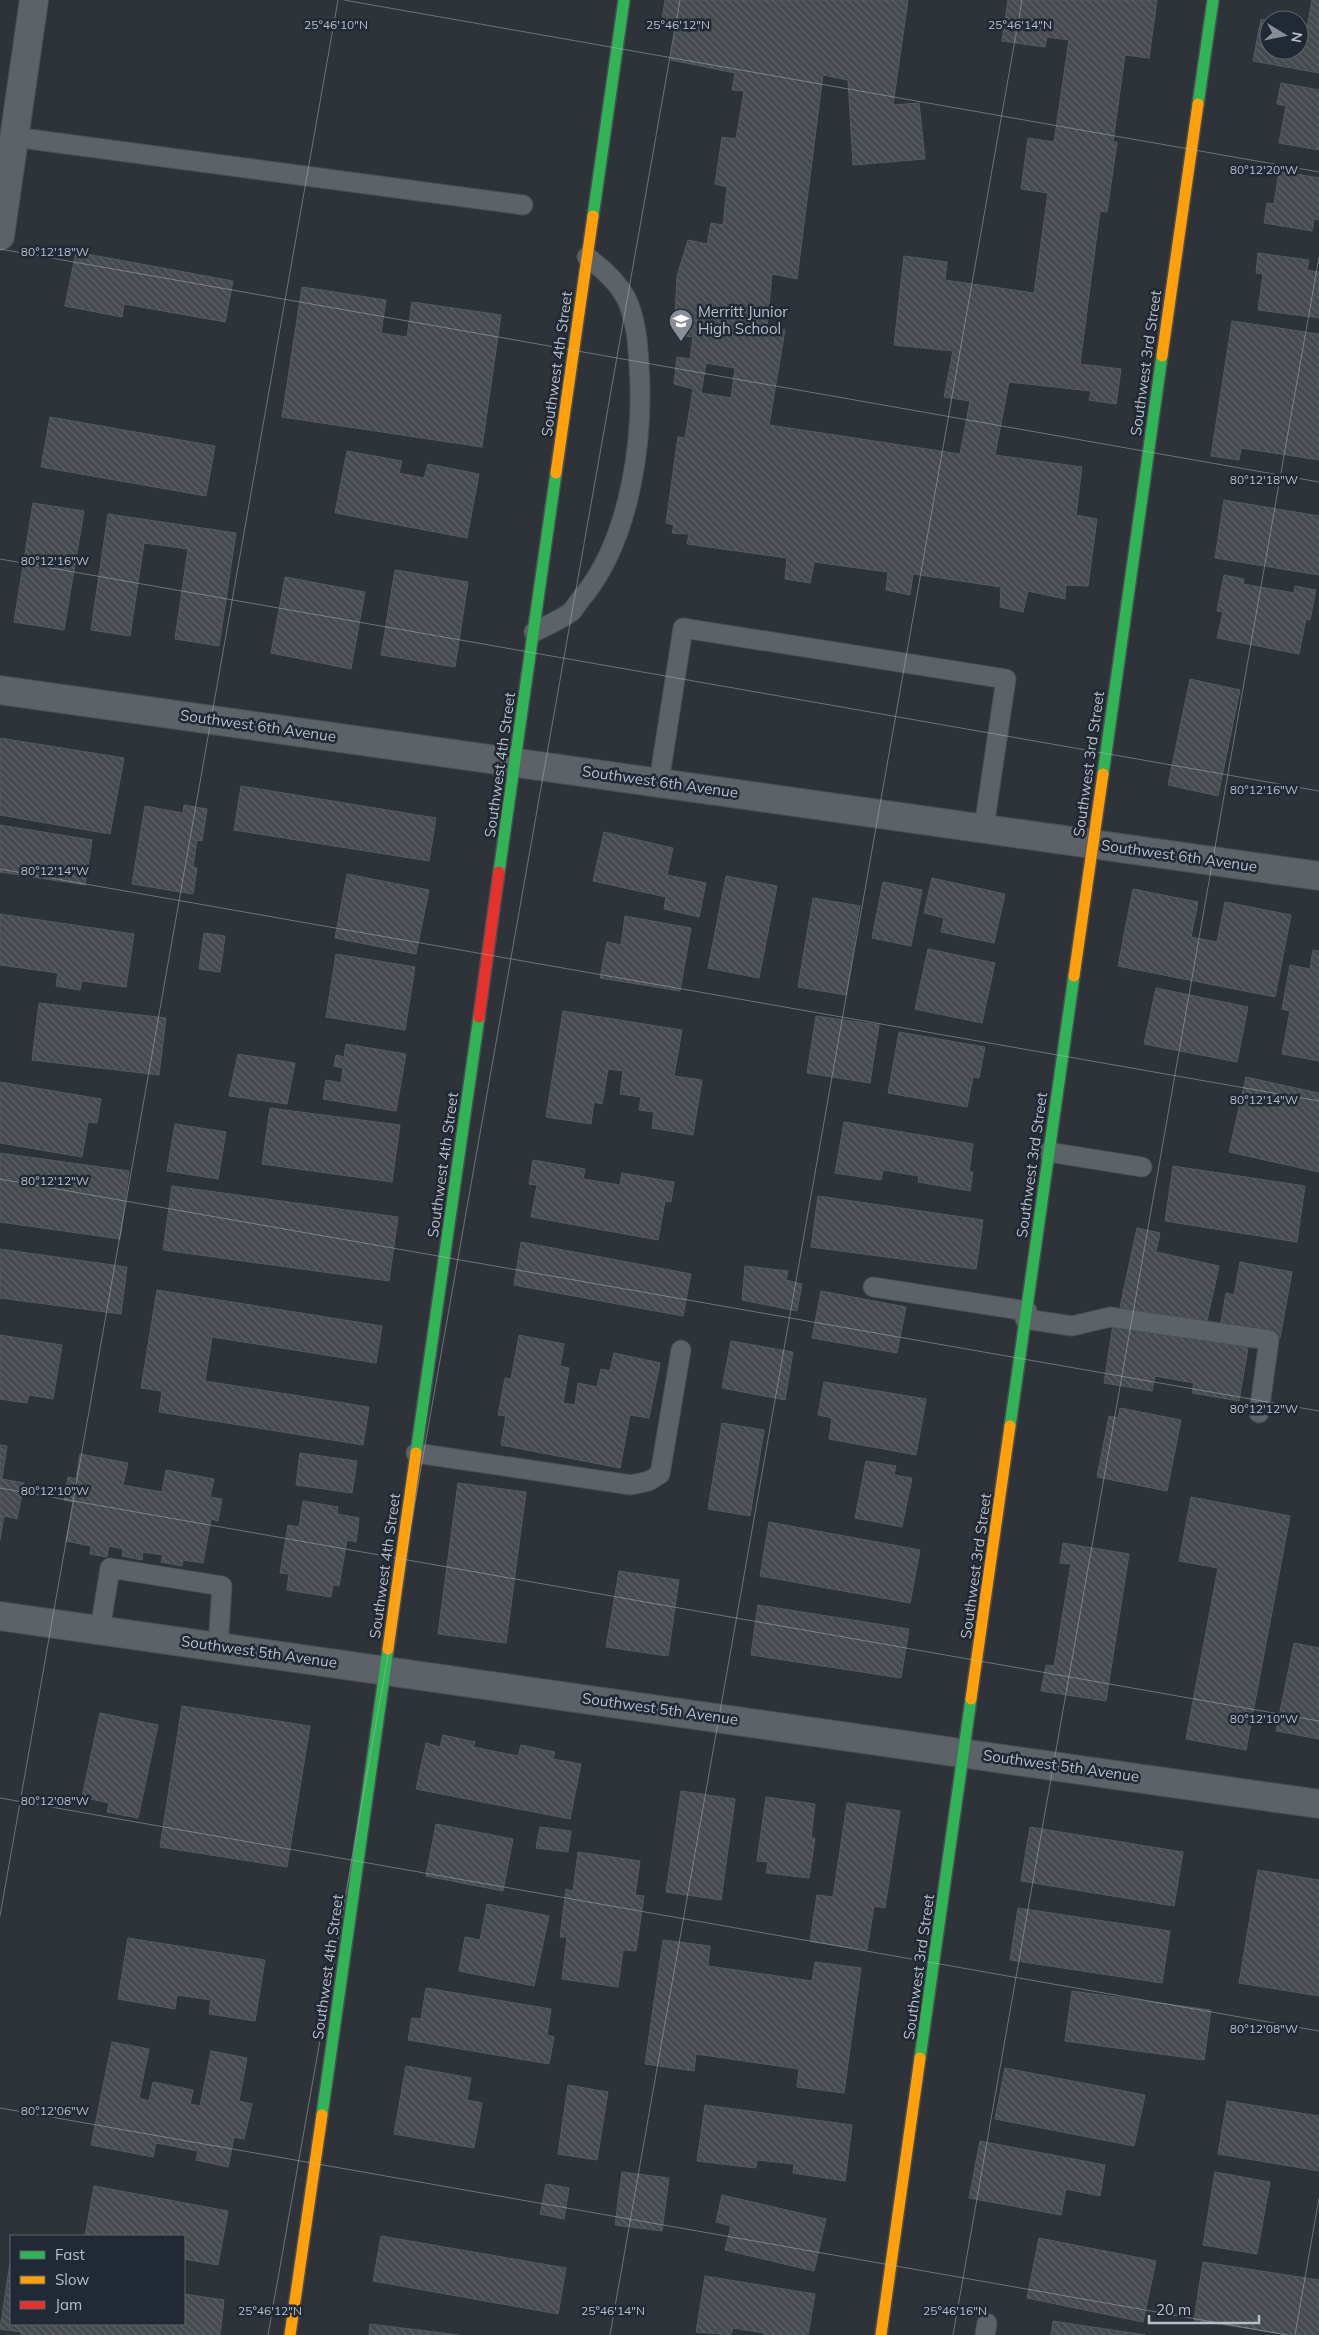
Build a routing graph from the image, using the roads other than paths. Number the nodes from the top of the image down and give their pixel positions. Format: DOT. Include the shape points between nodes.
graph roads {
  1 [pos="34,0"];
  2 [pos="624,0"];
  3 [pos="1213,0"];
  4 [pos="14,137"];
  5 [pos="523,205"];
  6 [pos="1,229"];
  7 [pos="587,257"];
  8 [pos="534,632"];
  9 [pos="0,690"];
  10 [pos="516,762"];
  11 [pos="659,782"];
  12 [pos="984,827"];
  13 [pos="1092,843"];
  14 [pos="1319,876"];
  15 [pos="1048,1152"];
  16 [pos="1142,1166"];
  17 [pos="873,1287"];
  18 [pos="1026,1315"];
  19 [pos="682,1350"];
  20 [pos="1259,1413"];
  21 [pos="416,1453"];
  22 [pos="0,1616"];
  23 [pos="100,1630"];
  24 [pos="218,1647"];
  25 [pos="386,1670"];
  26 [pos="965,1752"];
  27 [pos="1319,1804"];
  28 [pos="290,2335"];
  29 [pos="881,2335"];
  1 -- 4 [label="street"];
  2 -- 7 [label="street, Southwest 4th Street"];
  3 -- 13 [label="street, Southwest 3rd Street"];
  4 -- 5 [label="lane"];
  4 -- 6 [label="street"];
  7 -- 8 [label="street, Southwest 4th Street"];
  7 -- 8 [label="lane" via="607,273 626,298 637,336 640,428 630,489 617,534 598,577 571,611"];
  8 -- 10 [label="street, Southwest 4th Street"];
  9 -- 10 [label="street, Southwest 6th Avenue"];
  10 -- 11 [label="street, Southwest 6th Avenue"];
  10 -- 21 [label="street, Southwest 4th Street"];
  11 -- 12 [label="street, Southwest 6th Avenue"];
  11 -- 12 [label="lane" via="682,628 1006,679"];
  12 -- 13 [label="street, Southwest 6th Avenue"];
  13 -- 14 [label="street, Southwest 6th Avenue"];
  13 -- 15 [label="street, Southwest 3rd Street"];
  15 -- 16 [label="lane"];
  15 -- 18 [label="street, Southwest 3rd Street"];
  17 -- 18 [label="lane"];
  18 -- 20 [label="lane" via="1072,1326 1110,1317 1269,1340"];
  18 -- 26 [label="street, Southwest 3rd Street"];
  19 -- 21 [label="lane" via="660,1474 649,1480 631,1485"];
  21 -- 25 [label="street, Southwest 4th Street"];
  22 -- 23 [label="street, Southwest 5th Avenue"];
  23 -- 24 [label="street, Southwest 5th Avenue"];
  23 -- 24 [label="lane" via="110,1568 222,1586"];
  24 -- 25 [label="street, Southwest 5th Avenue"];
  25 -- 26 [label="street, Southwest 5th Avenue"];
  25 -- 28 [label="street, Southwest 4th Street"];
  26 -- 27 [label="street, Southwest 5th Avenue"];
  26 -- 29 [label="street, Southwest 3rd Street"];
}
